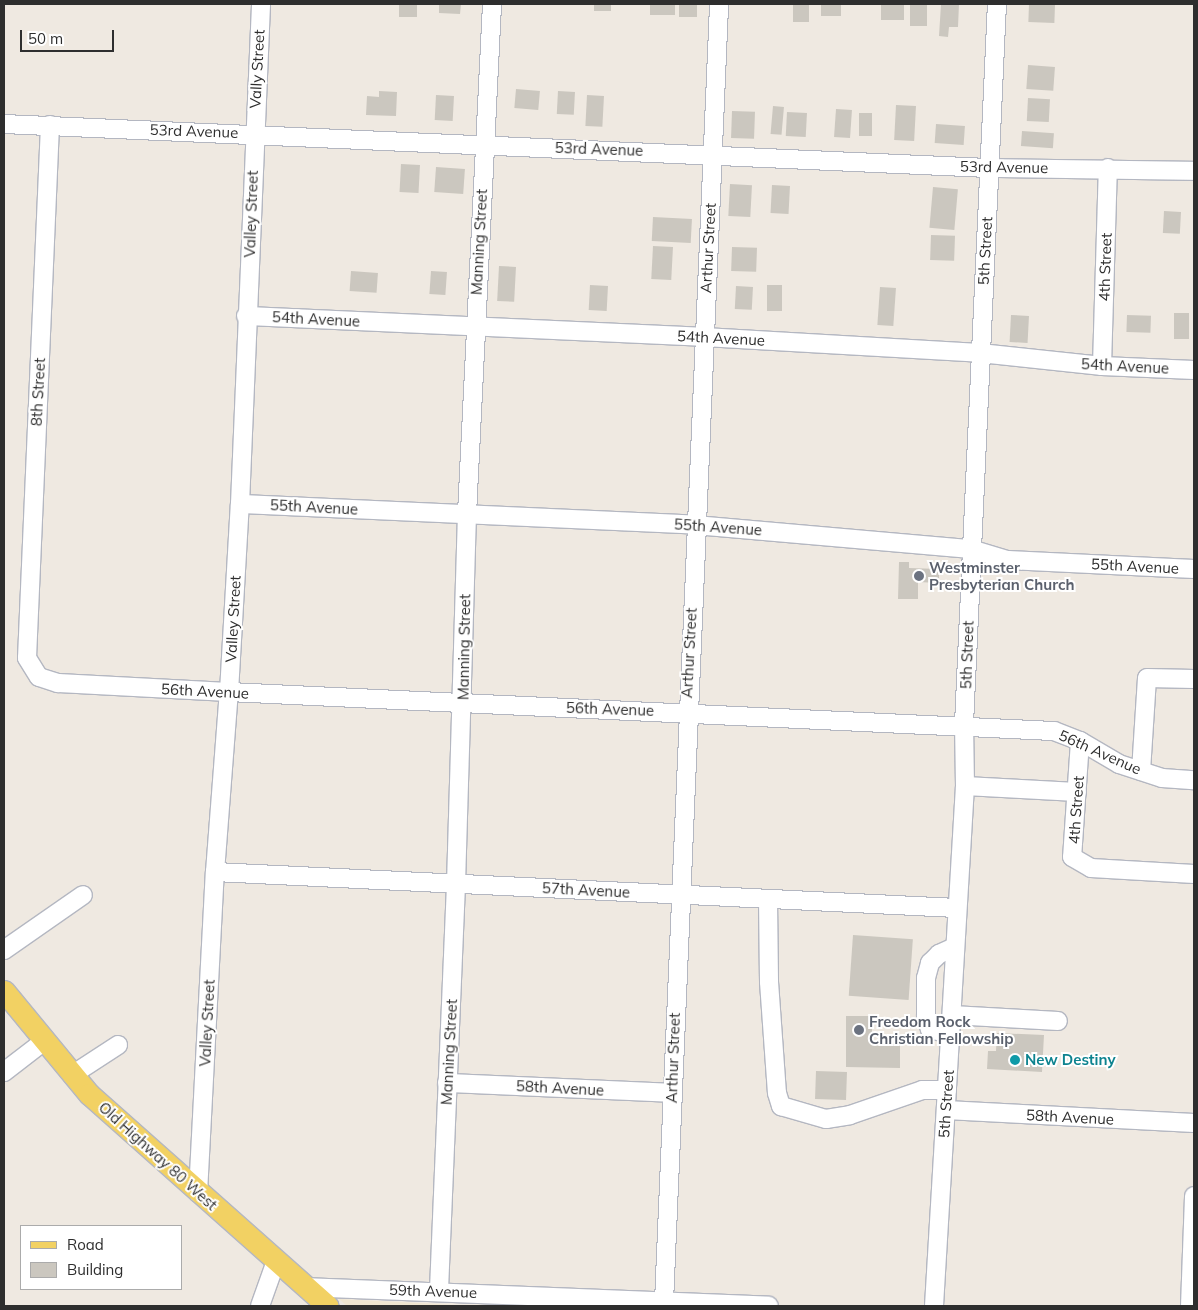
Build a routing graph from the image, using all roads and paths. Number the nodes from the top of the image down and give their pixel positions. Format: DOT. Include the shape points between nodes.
graph roads {
  1 [pos="261,4"];
  2 [pos="492,4"];
  3 [pos="719,4"];
  4 [pos="997,4"];
  5 [pos="4,124"];
  6 [pos="50,125"];
  7 [pos="254,134"];
  8 [pos="484,145"];
  9 [pos="713,154"];
  10 [pos="990,168"];
  11 [pos="1108,168"];
  12 [pos="1194,171"];
  13 [pos="246,316"];
  14 [pos="476,328"];
  15 [pos="704,337"];
  16 [pos="980,353"];
  17 [pos="1102,366"];
  18 [pos="1194,370"];
  19 [pos="240,504"];
  20 [pos="467,514"];
  21 [pos="695,525"];
  22 [pos="971,549"];
  23 [pos="1194,569"];
  24 [pos="27,658"];
  25 [pos="1194,679"];
  26 [pos="230,692"];
  27 [pos="462,702"];
  28 [pos="687,712"];
  29 [pos="964,724"];
  30 [pos="1080,741"];
  31 [pos="1141,771"];
  32 [pos="1194,780"];
  33 [pos="965,786"];
  34 [pos="1077,792"];
  35 [pos="215,872"];
  36 [pos="1194,874"];
  37 [pos="456,884"];
  38 [pos="679,894"];
  39 [pos="83,896"];
  40 [pos="768,899"];
  41 [pos="956,908"];
  42 [pos="954,947"];
  43 [pos="4,950"];
  44 [pos="4,991"];
  45 [pos="952,1015"];
  46 [pos="1058,1021"];
  47 [pos="950,1034"];
  48 [pos="43,1042"];
  49 [pos="118,1045"];
  50 [pos="4,1072"];
  51 [pos="72,1075"];
  52 [pos="447,1083"];
  53 [pos="947,1090"];
  54 [pos="672,1094"];
  55 [pos="946,1110"];
  56 [pos="1194,1123"];
  57 [pos="198,1193"];
  58 [pos="1194,1196"];
  59 [pos="276,1261"];
  60 [pos="306,1287"];
  61 [pos="439,1290"];
  62 [pos="664,1302"];
  63 [pos="260,1306"];
  64 [pos="328,1306"];
  65 [pos="746,1306"];
  66 [pos="770,1306"];
  67 [pos="934,1306"];
  68 [pos="1190,1306"];
  1 -- 7 [label="street, Vally Street"];
  2 -- 8 [label="street, Manning Street"];
  3 -- 9 [label="street, Arthur Street"];
  4 -- 10 [label="street, 5th Street"];
  5 -- 6 [label="street, 53rd Avenue"];
  6 -- 7 [label="street, 53rd Avenue"];
  6 -- 24 [label="street, 8th Street"];
  7 -- 8 [label="street, 53rd Avenue"];
  7 -- 13 [label="street, Valley Street"];
  8 -- 9 [label="street, 53rd Avenue"];
  8 -- 14 [label="street, Manning Street"];
  9 -- 10 [label="street, 53rd Avenue"];
  9 -- 15 [label="street, Arthur Street"];
  10 -- 11 [label="street, 53rd Avenue"];
  10 -- 16 [label="street, 5th Street"];
  11 -- 12 [label="street, 53rd Avenue"];
  11 -- 17 [label="street, 4th Street"];
  13 -- 14 [label="street, 54th Avenue"];
  13 -- 19 [label="street, Valley Street"];
  14 -- 15 [label="street, 54th Avenue"];
  14 -- 20 [label="street, Manning Street"];
  15 -- 16 [label="street, 54th Avenue"];
  15 -- 21 [label="street, Arthur Street"];
  16 -- 17 [label="street, 54th Avenue"];
  16 -- 22 [label="street, 5th Street"];
  17 -- 18 [label="street, 54th Avenue"];
  19 -- 20 [label="street, 55th Avenue"];
  19 -- 26 [label="street, Valley Street"];
  20 -- 21 [label="street, 55th Avenue"];
  20 -- 27 [label="street, Manning Street"];
  21 -- 22 [label="street, 55th Avenue"];
  21 -- 28 [label="street, Arthur Street"];
  22 -- 23 [label="street, 55th Avenue" via="1008,560"];
  22 -- 29 [label="street, 5th Street"];
  24 -- 26 [label="street, 56th Avenue" via="39,677 58,683"];
  25 -- 31 [label="street" via="1147,678"];
  26 -- 27 [label="street, 56th Avenue"];
  26 -- 35 [label="street, Valley Street"];
  27 -- 28 [label="street, 56th Avenue"];
  27 -- 37 [label="street, Manning Street"];
  28 -- 29 [label="street, 56th Avenue"];
  28 -- 38 [label="street, Arthur Street"];
  29 -- 30 [label="street, 56th Avenue" via="1054,731"];
  29 -- 33 [label="street, 5th Street"];
  30 -- 31 [label="street, 56th Avenue" via="1119,764"];
  30 -- 34 [label="street, 4th Street"];
  31 -- 32 [label="street, 56th Avenue" via="1162,778"];
  33 -- 34 [label="street"];
  33 -- 41 [label="street, 5th Street"];
  34 -- 36 [label="street, 4th Street" via="1072,857 1091,868"];
  35 -- 37 [label="street, 57th Avenue"];
  35 -- 57 [label="street, Valley Street"];
  37 -- 38 [label="street, 57th Avenue"];
  37 -- 52 [label="street, Manning Street"];
  38 -- 40 [label="street, 57th Avenue"];
  38 -- 54 [label="street, Arthur Street"];
  39 -- 43 [label="street"];
  40 -- 41 [label="street, 57th Avenue"];
  40 -- 53 [label="street" via="769,982 777,1093 781,1106 826,1119 850,1116 922,1090"];
  41 -- 42 [label="street, 5th Street"];
  42 -- 45 [label="street, 5th Street"];
  42 -- 47 [label="street" via="938,954 930,963 926,978 926,1016 930,1029"];
  44 -- 48 [label="main road, Old Highway 80 West"];
  45 -- 46 [label="street"];
  45 -- 47 [label="street, 5th Street"];
  47 -- 53 [label="street, 5th Street"];
  48 -- 50 [label="street"];
  48 -- 51 [label="main road, Old Highway 80 West"];
  49 -- 51 [label="street"];
  51 -- 57 [label="main road, Old Highway 80 West"];
  52 -- 54 [label="street, 58th Avenue"];
  52 -- 61 [label="street, Manning Street"];
  53 -- 55 [label="street, 5th Street"];
  54 -- 62 [label="street, Arthur Street"];
  55 -- 56 [label="street, 58th Avenue"];
  55 -- 67 [label="street, 5th Street"];
  57 -- 59 [label="main road, Old Highway 80 West"];
  58 -- 68 [label="street"];
  59 -- 60 [label="main road, Old Highway 80 West"];
  59 -- 63 [label="street"];
  60 -- 61 [label="street, 59th Avenue"];
  60 -- 64 [label="main road, Old Highway 80 West"];
  61 -- 62 [label="street, 59th Avenue"];
  62 -- 65 [label="street, 59th Avenue"];
  65 -- 66 [label="street, 59th Avenue"];
}
